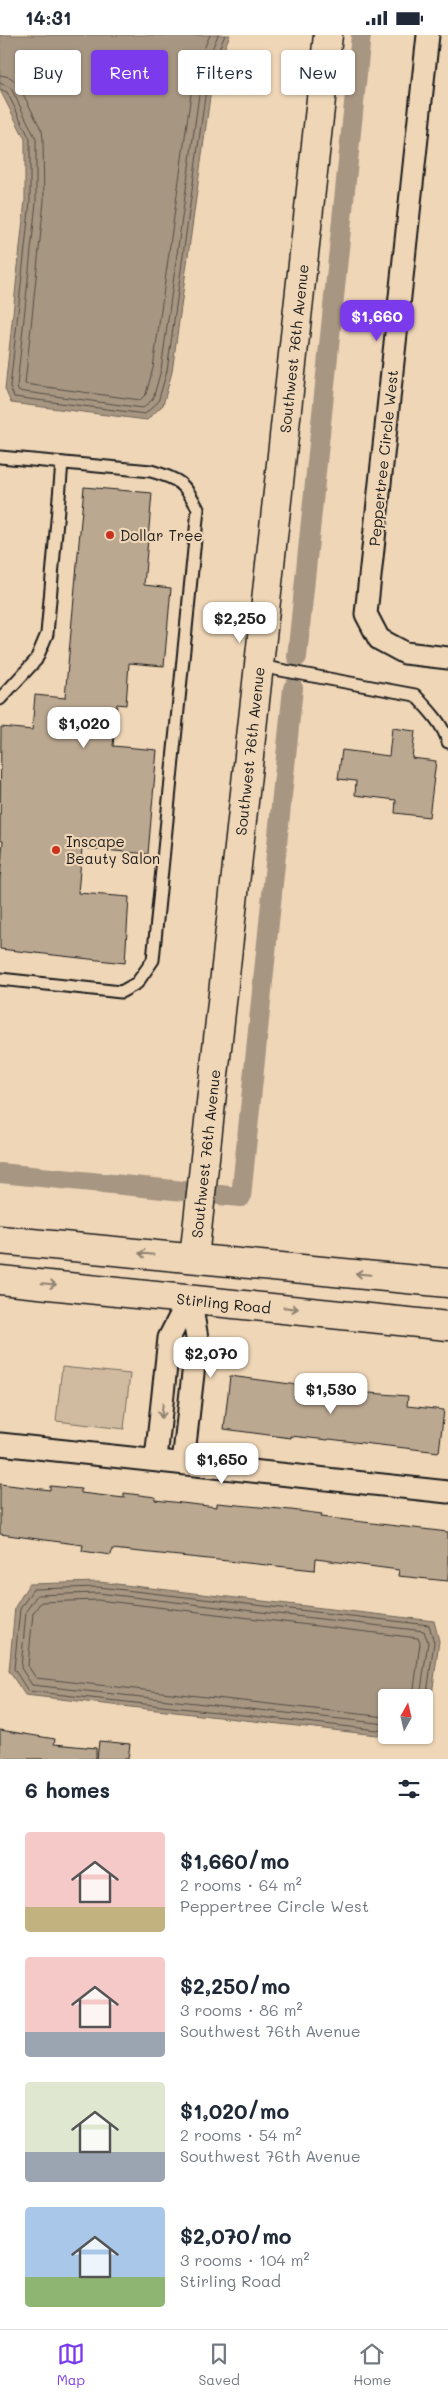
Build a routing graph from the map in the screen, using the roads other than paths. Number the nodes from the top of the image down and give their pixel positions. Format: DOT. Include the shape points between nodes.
graph roads {
  1 [pos="328,35"];
  2 [pos="428,35"];
  3 [pos="0,457"];
  4 [pos="62,463"];
  5 [pos="448,658"];
  6 [pos="259,666"];
  7 [pos="0,699"];
  8 [pos="448,742"];
  9 [pos="0,979"];
  10 [pos="0,1240"];
  11 [pos="194,1258"];
  12 [pos="248,1264"];
  13 [pos="0,1280"];
  14 [pos="448,1283"];
  15 [pos="190,1297"];
  16 [pos="448,1325"];
  17 [pos="0,1443"];
  18 [pos="156,1459"];
  19 [pos="183,1463"];
  20 [pos="448,1492"];
  1 -- 6 [label="street, Southwest 76th Avenue"];
  2 -- 5 [label="street, Peppertree Circle West" via="366,614 379,639 405,653"];
  3 -- 4 [label="lane"];
  4 -- 7 [label="lane" via="47,634 36,660"];
  4 -- 9 [label="lane" via="151,471 170,477 187,488 198,509 152,960 137,983 121,992"];
  6 -- 8 [label="lane" via="415,695 429,710"];
  6 -- 11 [label="street, Southwest 76th Avenue"];
  11 -- 10 [label="street, one-way"];
  11 -- 12 [label="street"];
  14 -- 12 [label="street, one-way"];
  12 -- 15 [label="street" via="210,1279"];
  13 -- 15 [label="street, Stirling Road, one-way"];
  15 -- 16 [label="street, Stirling Road, one-way"];
  15 -- 18 [label="street, one-way" via="169,1338"];
  15 -- 19 [label="street" via="198,1338"];
  17 -- 18 [label="street"];
  18 -- 19 [label="street"];
  19 -- 20 [label="street"];
}
